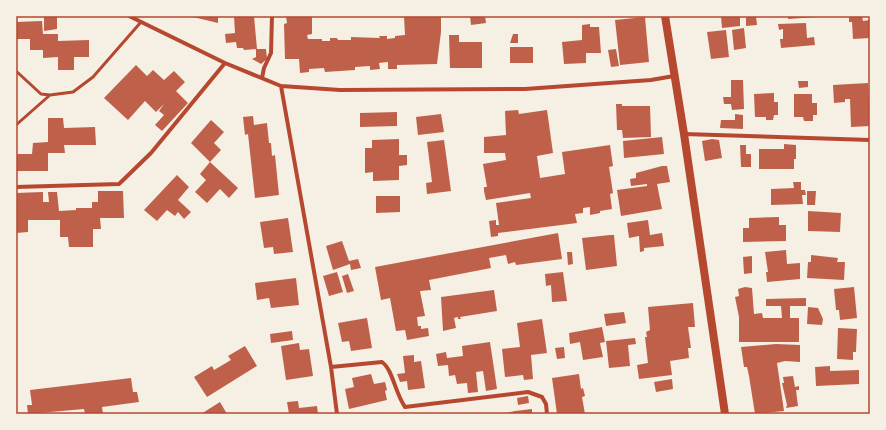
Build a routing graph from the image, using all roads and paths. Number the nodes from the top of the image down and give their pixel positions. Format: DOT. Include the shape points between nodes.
graph roads {
  1 [pos="129,16"];
  2 [pos="272,16"];
  3 [pos="665,16"];
  4 [pos="141,22"];
  5 [pos="225,63"];
  6 [pos="16,71"];
  7 [pos="674,76"];
  8 [pos="262,78"];
  9 [pos="281,86"];
  10 [pos="50,95"];
  11 [pos="16,125"];
  12 [pos="684,134"];
  13 [pos="870,140"];
  14 [pos="16,187"];
  15 [pos="331,367"];
  16 [pos="337,414"];
  17 [pos="547,414"];
  18 [pos="725,414"];
  1 -- 4 [label="street"];
  2 -- 8 [label="street" via="271,53"];
  3 -- 7 [label="main road"];
  4 -- 5 [label="street"];
  4 -- 10 [label="lane" via="93,77 74,92"];
  5 -- 8 [label="street"];
  5 -- 14 [label="street" via="151,153 119,184"];
  6 -- 10 [label="lane" via="41,94"];
  7 -- 9 [label="street" via="525,89 340,90"];
  7 -- 12 [label="main road"];
  8 -- 9 [label="street"];
  9 -- 15 [label="street"];
  10 -- 11 [label="lane"];
  12 -- 13 [label="street"];
  12 -- 18 [label="main road"];
  15 -- 16 [label="street"];
  15 -- 17 [label="street" via="382,362 388,366 398,397 405,406 528,392 542,396"];
}
